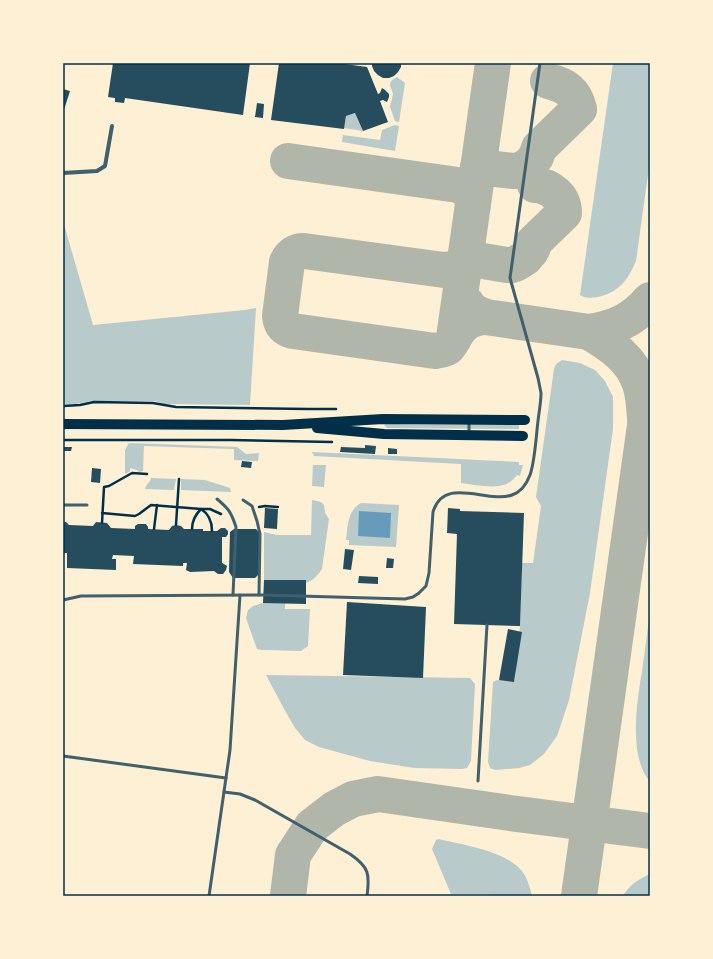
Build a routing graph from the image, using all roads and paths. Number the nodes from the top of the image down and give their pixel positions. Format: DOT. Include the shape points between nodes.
graph roads {
  1 [pos="540,63"];
  2 [pos="112,126"];
  3 [pos="63,173"];
  4 [pos="63,406"];
  5 [pos="176,407"];
  6 [pos="469,420"];
  7 [pos="525,420"];
  8 [pos="63,424"];
  9 [pos="283,425"];
  10 [pos="469,435"];
  11 [pos="523,436"];
  12 [pos="63,440"];
  13 [pos="333,442"];
  14 [pos="147,474"];
  15 [pos="179,479"];
  16 [pos="217,499"];
  17 [pos="243,500"];
  18 [pos="63,505"];
  19 [pos="88,505"];
  20 [pos="157,505"];
  21 [pos="176,507"];
  22 [pos="102,513"];
  23 [pos="102,522"];
  24 [pos="176,525"];
  25 [pos="154,529"];
  26 [pos="212,531"];
  27 [pos="234,595"];
  28 [pos="240,595"];
  29 [pos="259,595"];
  30 [pos="63,600"];
  31 [pos="487,625"];
  32 [pos="63,756"];
  33 [pos="226,778"];
  34 [pos="478,781"];
  35 [pos="224,792"];
  36 [pos="209,896"];
  37 [pos="366,896"];
  1 -- 29 [label="lane" via="510,278 541,394 530,476 524,487 513,495 500,497 460,492 439,499 433,512 426,586 413,597 405,599"];
  2 -- 3 [label="street" via="105,166 96,171"];
  4 -- 5 [label="path" via="80,406 94,402 153,403"];
  6 -- 7 [label="main road"];
  6 -- 9 [label="main road" via="383,419"];
  6 -- 10 [label="lane"];
  8 -- 9 [label="main road"];
  9 -- 10 [label="main road" via="384,434"];
  10 -- 11 [label="main road"];
  12 -- 13 [label="path"];
  14 -- 22 [label="path" via="132,473 104,487"];
  15 -- 21 [label="path"];
  16 -- 27 [label="lane" via="228,509 236,527"];
  17 -- 29 [label="lane" via="252,506 260,534"];
  18 -- 19 [label="lane"];
  20 -- 21 [label="path"];
  20 -- 22 [label="path" via="151,505 135,516"];
  20 -- 25 [label="path"];
  21 -- 24 [label="path"];
  21 -- 26 [label="path" via="204,510 212,525"];
  22 -- 23 [label="path"];
  27 -- 28 [label="lane"];
  27 -- 30 [label="lane" via="81,596"];
  28 -- 29 [label="lane"];
  28 -- 33 [label="lane"];
  31 -- 34 [label="lane"];
  32 -- 33 [label="lane"];
  33 -- 35 [label="lane"];
  35 -- 36 [label="lane"];
  35 -- 37 [label="lane" via="240,794 255,800 359,860 368,875"];
}
